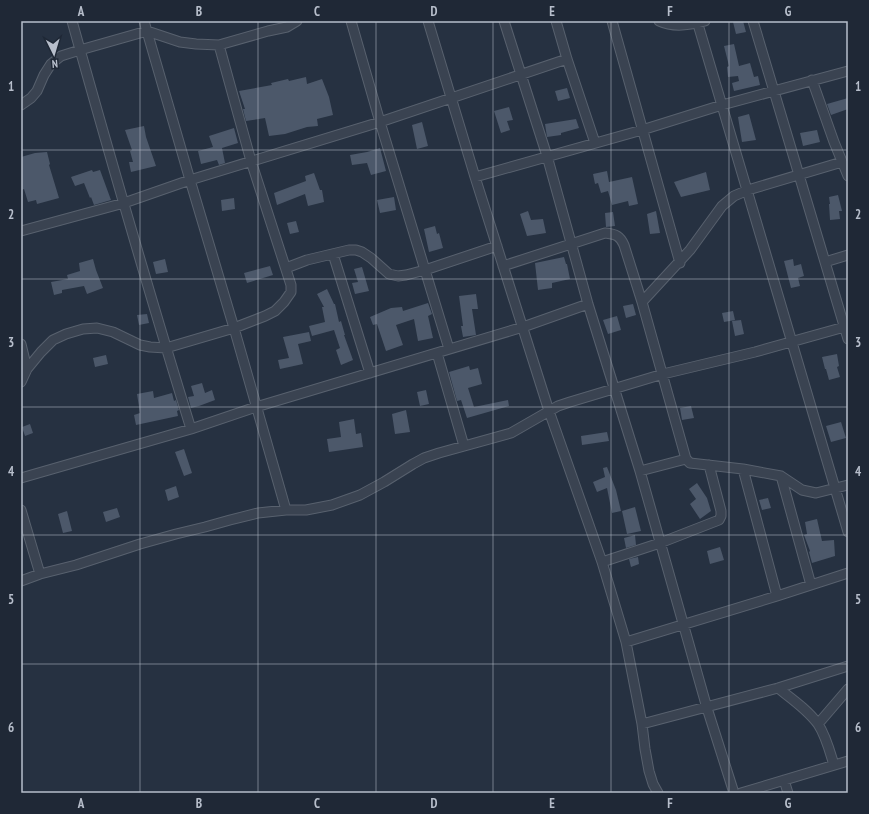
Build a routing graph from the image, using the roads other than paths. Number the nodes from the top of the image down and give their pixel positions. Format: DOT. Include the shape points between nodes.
graph roads {
  1 [pos="72,21"];
  2 [pos="144,21"];
  3 [pos="265,21"];
  4 [pos="297,21"];
  5 [pos="351,21"];
  6 [pos="428,21"];
  7 [pos="504,21"];
  8 [pos="556,21"];
  9 [pos="612,21"];
  10 [pos="659,21"];
  11 [pos="753,21"];
  12 [pos="700,22"];
  13 [pos="147,31"];
  14 [pos="268,31"];
  15 [pos="218,44"];
  16 [pos="80,50"];
  17 [pos="567,59"];
  18 [pos="848,71"];
  19 [pos="521,75"];
  20 [pos="812,80"];
  21 [pos="773,91"];
  22 [pos="452,98"];
  23 [pos="21,105"];
  24 [pos="722,105"];
  25 [pos="380,122"];
  26 [pos="642,130"];
  27 [pos="595,143"];
  28 [pos="547,156"];
  29 [pos="251,161"];
  30 [pos="842,162"];
  31 [pos="800,175"];
  32 [pos="848,176"];
  33 [pos="475,177"];
  34 [pos="190,180"];
  35 [pos="748,190"];
  36 [pos="124,204"];
  37 [pos="21,231"];
  38 [pos="571,244"];
  39 [pos="497,246"];
  40 [pos="333,254"];
  41 [pos="848,255"];
  42 [pos="825,262"];
  43 [pos="680,263"];
  44 [pos="503,266"];
  45 [pos="286,268"];
  46 [pos="425,270"];
  47 [pos="642,302"];
  48 [pos="588,304"];
  49 [pos="846,326"];
  50 [pos="523,327"];
  51 [pos="234,328"];
  52 [pos="848,338"];
  53 [pos="792,342"];
  54 [pos="21,344"];
  55 [pos="166,348"];
  56 [pos="449,349"];
  57 [pos="437,353"];
  58 [pos="27,369"];
  59 [pos="370,373"];
  60 [pos="663,374"];
  61 [pos="21,382"];
  62 [pos="614,389"];
  63 [pos="256,407"];
  64 [pos="549,411"];
  65 [pos="191,429"];
  66 [pos="464,446"];
  67 [pos="686,459"];
  68 [pos="709,465"];
  69 [pos="743,469"];
  70 [pos="640,472"];
  71 [pos="781,476"];
  72 [pos="21,478"];
  73 [pos="848,485"];
  74 [pos="835,489"];
  75 [pos="21,510"];
  76 [pos="286,510"];
  77 [pos="848,532"];
  78 [pos="660,543"];
  79 [pos="602,562"];
  80 [pos="848,573"];
  81 [pos="40,574"];
  82 [pos="21,581"];
  83 [pos="811,585"];
  84 [pos="777,596"];
  85 [pos="684,624"];
  86 [pos="626,642"];
  87 [pos="848,666"];
  88 [pos="778,688"];
  89 [pos="848,689"];
  90 [pos="707,708"];
  91 [pos="642,724"];
  92 [pos="818,724"];
  93 [pos="848,761"];
  94 [pos="834,766"];
  95 [pos="784,780"];
  96 [pos="658,793"];
  97 [pos="734,793"];
  98 [pos="741,793"];
  99 [pos="788,793"];
  1 -- 16 [label="street"];
  2 -- 13 [label="street"];
  3 -- 14 [label="street"];
  4 -- 14 [label="street" via="287,27"];
  5 -- 25 [label="street"];
  6 -- 22 [label="street"];
  7 -- 19 [label="street"];
  8 -- 17 [label="street"];
  9 -- 26 [label="street"];
  10 -- 12 [label="street" via="674,26"];
  11 -- 21 [label="street"];
  12 -- 24 [label="street"];
  13 -- 15 [label="street" via="180,42"];
  13 -- 16 [label="street"];
  13 -- 34 [label="street"];
  14 -- 15 [label="street"];
  15 -- 29 [label="street"];
  16 -- 23 [label="street" via="61,56 51,64 37,91"];
  16 -- 36 [label="street"];
  17 -- 19 [label="street"];
  17 -- 27 [label="street"];
  18 -- 20 [label="street"];
  19 -- 22 [label="street"];
  19 -- 28 [label="street"];
  20 -- 21 [label="street"];
  20 -- 30 [label="street"];
  21 -- 24 [label="street"];
  21 -- 31 [label="street"];
  22 -- 25 [label="street"];
  22 -- 33 [label="street"];
  24 -- 26 [label="street"];
  24 -- 35 [label="street"];
  25 -- 29 [label="street"];
  25 -- 46 [label="street"];
  26 -- 27 [label="street"];
  26 -- 43 [label="street"];
  27 -- 28 [label="street"];
  28 -- 33 [label="street"];
  28 -- 38 [label="street"];
  29 -- 34 [label="street"];
  29 -- 45 [label="street"];
  30 -- 31 [label="street"];
  30 -- 32 [label="street"];
  31 -- 35 [label="street"];
  31 -- 42 [label="street"];
  33 -- 39 [label="street"];
  34 -- 36 [label="street"];
  34 -- 51 [label="street"];
  35 -- 43 [label="street" via="734,196 722,206"];
  35 -- 53 [label="street"];
  36 -- 37 [label="street"];
  36 -- 55 [label="street"];
  38 -- 44 [label="street"];
  38 -- 47 [label="street" via="605,233 612,233 621,239"];
  38 -- 48 [label="street"];
  39 -- 44 [label="street"];
  39 -- 46 [label="street"];
  40 -- 45 [label="street"];
  40 -- 46 [label="street" via="349,250 362,252 390,274 398,276"];
  40 -- 59 [label="street"];
  41 -- 42 [label="street"];
  42 -- 49 [label="street"];
  43 -- 47 [label="street"];
  44 -- 50 [label="street"];
  45 -- 51 [label="street" via="291,285 284,302 275,311"];
  46 -- 56 [label="street"];
  47 -- 60 [label="street"];
  48 -- 50 [label="street"];
  48 -- 62 [label="street"];
  49 -- 52 [label="street"];
  49 -- 53 [label="street"];
  50 -- 56 [label="street"];
  50 -- 64 [label="street"];
  51 -- 55 [label="street"];
  51 -- 63 [label="street"];
  53 -- 60 [label="street"];
  53 -- 74 [label="street"];
  54 -- 58 [label="street"];
  55 -- 58 [label="street" via="140,345 97,328 84,329 53,340"];
  55 -- 65 [label="street"];
  56 -- 57 [label="street"];
  57 -- 59 [label="street"];
  57 -- 66 [label="street"];
  58 -- 61 [label="street"];
  59 -- 63 [label="street"];
  60 -- 62 [label="street"];
  60 -- 67 [label="street"];
  62 -- 64 [label="street"];
  62 -- 70 [label="street"];
  63 -- 65 [label="street"];
  63 -- 76 [label="street"];
  64 -- 66 [label="street" via="511,433"];
  64 -- 79 [label="street"];
  65 -- 72 [label="street"];
  66 -- 76 [label="street" via="413,464 360,495 332,505 306,510"];
  67 -- 68 [label="street" via="690,463"];
  67 -- 70 [label="street"];
  68 -- 69 [label="street"];
  68 -- 78 [label="street" via="722,511 719,520"];
  69 -- 71 [label="street"];
  69 -- 84 [label="street"];
  70 -- 78 [label="street"];
  71 -- 74 [label="street" via="802,490 816,493"];
  71 -- 83 [label="street"];
  73 -- 74 [label="street"];
  74 -- 77 [label="street"];
  75 -- 81 [label="street"];
  76 -- 81 [label="street" via="258,514 176,534"];
  78 -- 79 [label="street"];
  78 -- 85 [label="street"];
  79 -- 86 [label="street"];
  80 -- 83 [label="street"];
  81 -- 82 [label="street"];
  83 -- 84 [label="street"];
  84 -- 85 [label="street"];
  85 -- 86 [label="street"];
  85 -- 90 [label="street"];
  86 -- 91 [label="street"];
  87 -- 88 [label="street"];
  88 -- 90 [label="street"];
  88 -- 92 [label="street"];
  89 -- 92 [label="street"];
  90 -- 91 [label="street"];
  90 -- 97 [label="street"];
  91 -- 96 [label="street" via="649,771"];
  92 -- 94 [label="street"];
  93 -- 94 [label="street"];
  94 -- 95 [label="street"];
  95 -- 98 [label="street"];
  95 -- 99 [label="street"];
}
